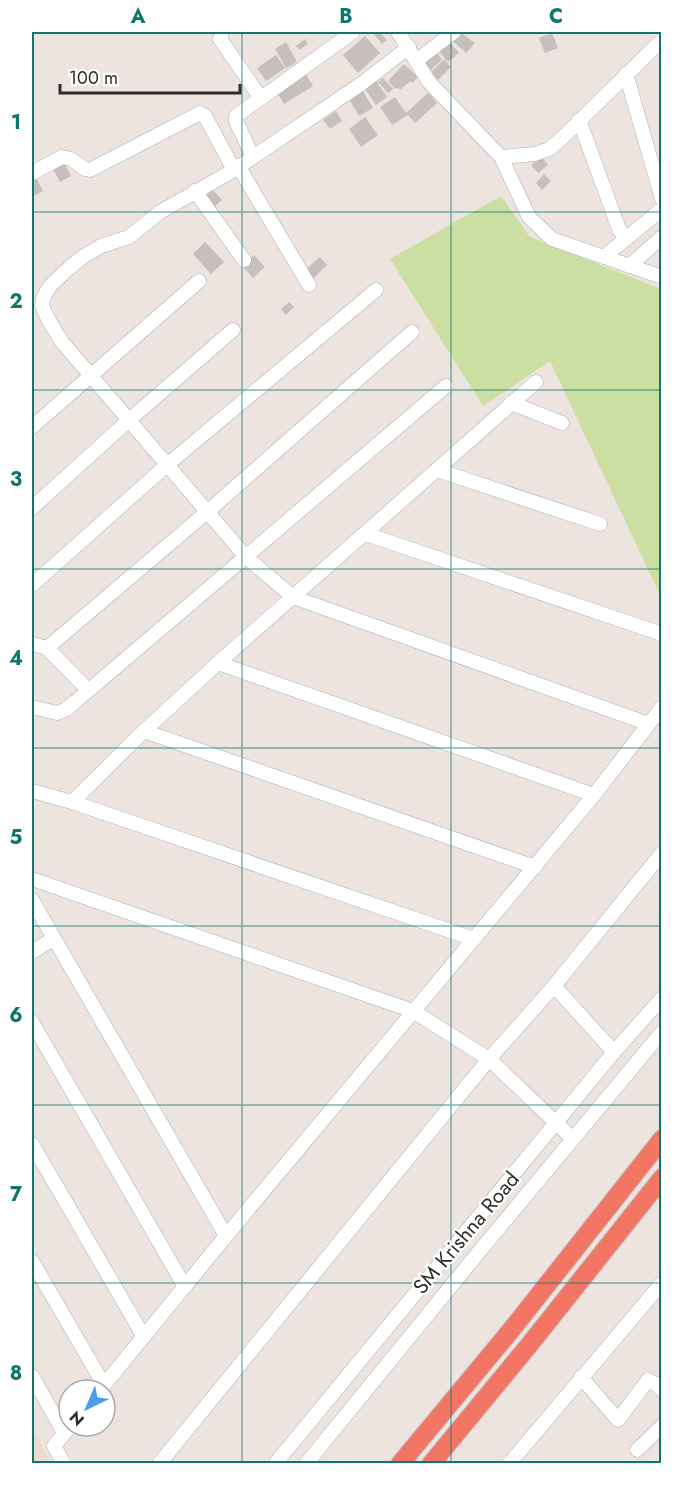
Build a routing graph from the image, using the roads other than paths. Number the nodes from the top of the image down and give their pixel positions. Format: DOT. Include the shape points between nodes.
graph roads {
  1 [pos="222,32"];
  2 [pos="353,32"];
  3 [pos="398,32"];
  4 [pos="454,32"];
  5 [pos="659,41"];
  6 [pos="409,47"];
  7 [pos="662,57"];
  8 [pos="417,60"];
  9 [pos="626,74"];
  10 [pos="260,97"];
  11 [pos="579,120"];
  12 [pos="253,157"];
  13 [pos="501,157"];
  14 [pos="236,168"];
  15 [pos="32,173"];
  16 [pos="195,191"];
  17 [pos="662,199"];
  18 [pos="662,209"];
  19 [pos="662,237"];
  20 [pos="626,239"];
  21 [pos="604,257"];
  22 [pos="244,260"];
  23 [pos="629,266"];
  24 [pos="662,277"];
  25 [pos="199,281"];
  26 [pos="309,285"];
  27 [pos="376,290"];
  28 [pos="233,330"];
  29 [pos="412,332"];
  30 [pos="91,374"];
  31 [pos="536,382"];
  32 [pos="446,386"];
  33 [pos="511,403"];
  34 [pos="129,420"];
  35 [pos="562,423"];
  36 [pos="32,427"];
  37 [pos="167,465"];
  38 [pos="437,470"];
  39 [pos="32,508"];
  40 [pos="207,512"];
  41 [pos="600,524"];
  42 [pos="366,534"];
  43 [pos="246,557"];
  44 [pos="32,585"];
  45 [pos="293,597"];
  46 [pos="662,634"];
  47 [pos="32,644"];
  48 [pos="47,648"];
  49 [pos="218,663"];
  50 [pos="88,690"];
  51 [pos="32,707"];
  52 [pos="662,707"];
  53 [pos="650,724"];
  54 [pos="144,731"];
  55 [pos="32,791"];
  56 [pos="594,795"];
  57 [pos="72,802"];
  58 [pos="662,853"];
  59 [pos="535,867"];
  60 [pos="32,879"];
  61 [pos="32,900"];
  62 [pos="53,939"];
  63 [pos="474,939"];
  64 [pos="32,951"];
  65 [pos="554,986"];
  66 [pos="662,998"];
  67 [pos="413,1011"];
  68 [pos="32,1022"];
  69 [pos="662,1032"];
  70 [pos="614,1052"];
  71 [pos="489,1059"];
  72 [pos="556,1124"];
  73 [pos="573,1139"];
  74 [pos="662,1139"];
  75 [pos="32,1144"];
  76 [pos="662,1178"];
  77 [pos="226,1236"];
  78 [pos="32,1261"];
  79 [pos="662,1283"];
  80 [pos="185,1287"];
  81 [pos="144,1337"];
  82 [pos="32,1376"];
  83 [pos="581,1377"];
  84 [pos="96,1378"];
  85 [pos="110,1378"];
  86 [pos="662,1390"];
  87 [pos="57,1415"];
  88 [pos="662,1426"];
  89 [pos="60,1438"];
  90 [pos="637,1449"];
  91 [pos="64,1464"];
  92 [pos="159,1464"];
  93 [pos="275,1464"];
  94 [pos="306,1464"];
  95 [pos="400,1464"];
  96 [pos="430,1464"];
  97 [pos="510,1464"];
  1 -- 10 [label="street" via="220,39"];
  2 -- 10 [label="street"];
  3 -- 6 [label="street"];
  4 -- 8 [label="street"];
  5 -- 7 [label="street"];
  5 -- 9 [label="street"];
  6 -- 8 [label="street"];
  6 -- 12 [label="street"];
  8 -- 13 [label="street" via="429,82"];
  9 -- 11 [label="street"];
  9 -- 17 [label="street"];
  10 -- 12 [label="street" via="236,116"];
  11 -- 13 [label="street" via="549,149"];
  11 -- 20 [label="street"];
  12 -- 14 [label="street"];
  13 -- 21 [label="street" via="529,217 552,239"];
  14 -- 15 [label="street" via="200,113 90,170 62,157"];
  14 -- 16 [label="street"];
  14 -- 26 [label="street"];
  16 -- 22 [label="street"];
  16 -- 30 [label="street" via="129,237 84,256 50,286 43,298 42,306 62,342"];
  18 -- 20 [label="street"];
  19 -- 23 [label="street"];
  20 -- 21 [label="street"];
  21 -- 23 [label="street"];
  23 -- 24 [label="street"];
  25 -- 30 [label="street"];
  27 -- 37 [label="street"];
  28 -- 34 [label="street"];
  29 -- 40 [label="street"];
  30 -- 34 [label="street"];
  30 -- 36 [label="street"];
  31 -- 33 [label="street"];
  32 -- 43 [label="street"];
  33 -- 35 [label="street"];
  33 -- 38 [label="street"];
  34 -- 37 [label="street"];
  34 -- 39 [label="street"];
  37 -- 40 [label="street"];
  37 -- 44 [label="street"];
  38 -- 41 [label="street"];
  38 -- 42 [label="street"];
  40 -- 43 [label="street"];
  40 -- 48 [label="street"];
  42 -- 45 [label="street"];
  42 -- 46 [label="street"];
  43 -- 45 [label="street"];
  43 -- 50 [label="street"];
  45 -- 49 [label="street"];
  45 -- 53 [label="street"];
  47 -- 48 [label="street"];
  48 -- 50 [label="street"];
  49 -- 54 [label="street"];
  49 -- 56 [label="street"];
  50 -- 51 [label="street" via="57,713"];
  52 -- 53 [label="street"];
  53 -- 56 [label="street"];
  54 -- 57 [label="street"];
  54 -- 59 [label="street"];
  55 -- 57 [label="street"];
  56 -- 59 [label="street"];
  57 -- 63 [label="street"];
  58 -- 65 [label="street"];
  59 -- 63 [label="street"];
  60 -- 67 [label="street"];
  61 -- 62 [label="street"];
  62 -- 64 [label="street"];
  62 -- 77 [label="street"];
  63 -- 67 [label="street"];
  65 -- 70 [label="street"];
  65 -- 71 [label="street"];
  66 -- 70 [label="street"];
  67 -- 71 [label="street"];
  67 -- 77 [label="street"];
  68 -- 80 [label="street"];
  69 -- 73 [label="street, SM Krishna Road"];
  70 -- 72 [label="street"];
  71 -- 72 [label="street"];
  71 -- 92 [label="street"];
  72 -- 73 [label="street"];
  72 -- 93 [label="street"];
  73 -- 94 [label="street, SM Krishna Road"];
  74 -- 95 [label="highway"];
  75 -- 81 [label="street"];
  76 -- 96 [label="highway"];
  77 -- 80 [label="street"];
  78 -- 84 [label="street"];
  79 -- 83 [label="street"];
  80 -- 81 [label="street"];
  81 -- 85 [label="street"];
  82 -- 87 [label="street"];
  83 -- 86 [label="street" via="618,1420 648,1380"];
  83 -- 97 [label="street"];
  88 -- 90 [label="street"];
  89 -- 91 [label="street" via="54,1446"];
}
